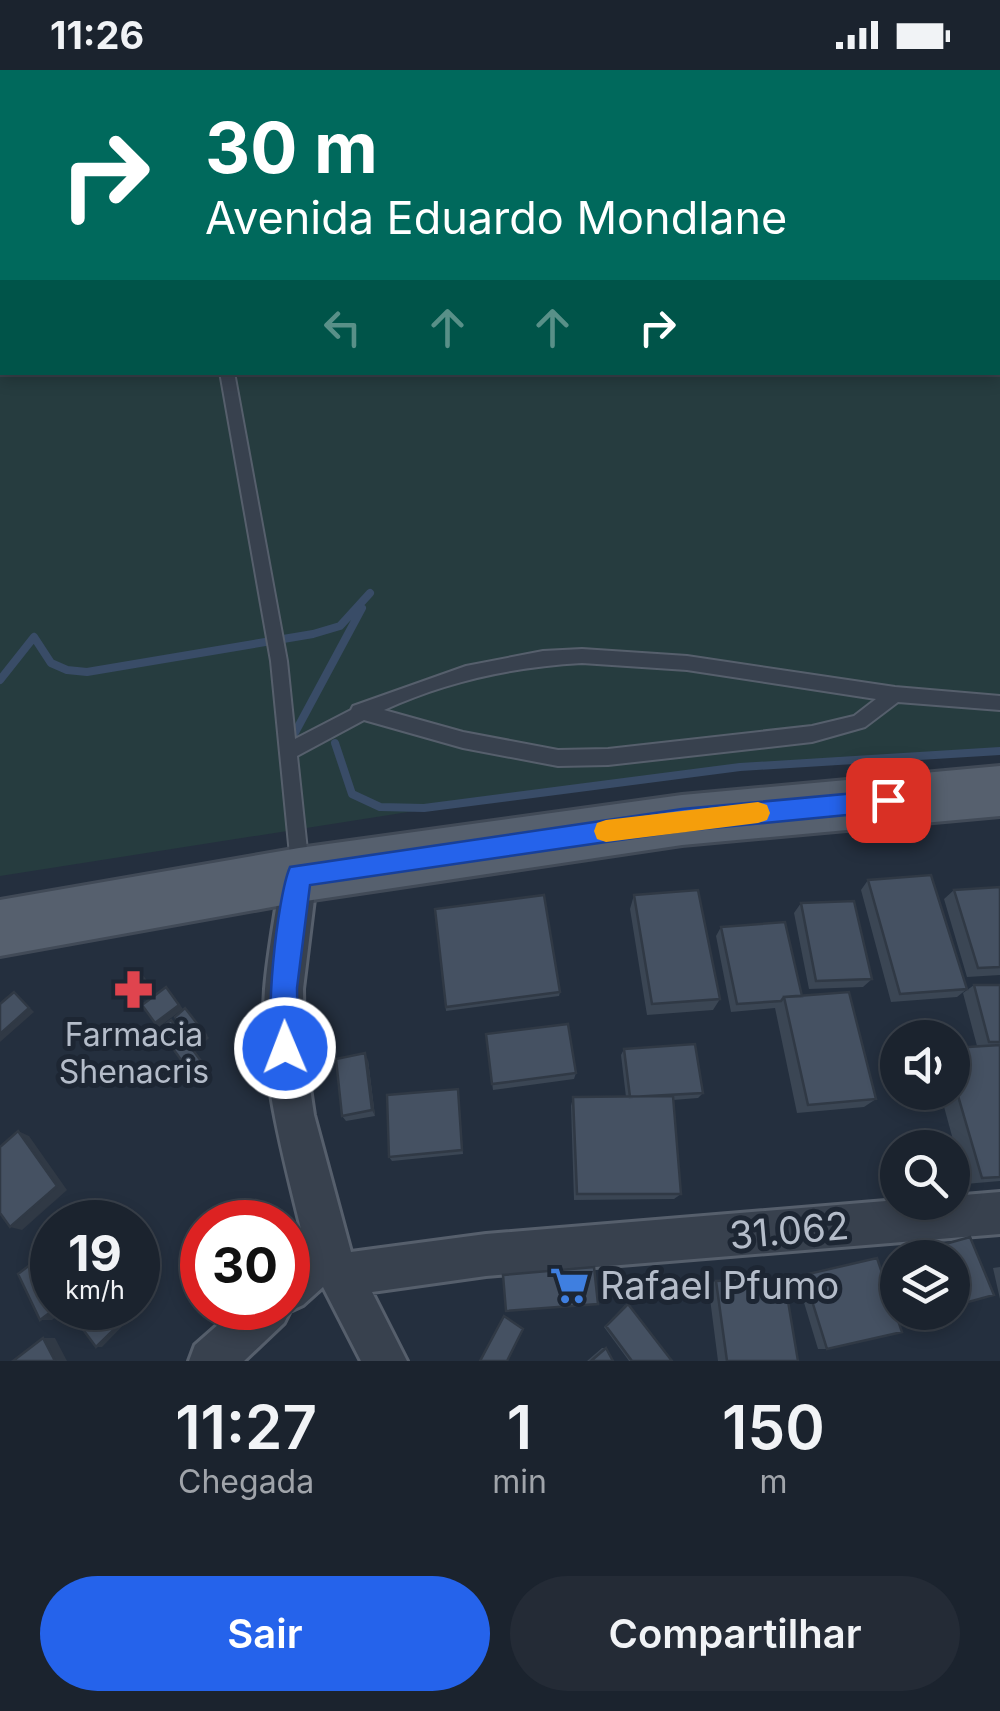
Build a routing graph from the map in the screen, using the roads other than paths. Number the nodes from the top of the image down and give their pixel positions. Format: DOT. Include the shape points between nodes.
graph roads {
  1 [pos="228,375"];
  2 [pos="896,694"];
  3 [pos="1000,703"];
  4 [pos="358,711"];
  5 [pos="287,753"];
  6 [pos="1000,791"];
  7 [pos="299,875"];
  8 [pos="0,928"];
  9 [pos="1000,1213"];
  10 [pos="333,1264"];
  11 [pos="310,1277"];
  12 [pos="245,1330"];
  13 [pos="211,1361"];
  14 [pos="385,1361"];
  1 -- 5 [label="lane" via="278,661"];
  2 -- 3 [label="lane"];
  2 -- 4 [label="lane" via="680,662 579,656 472,672"];
  2 -- 4 [label="lane" via="859,722 812,734 608,757 558,758"];
  4 -- 5 [label="lane"];
  5 -- 7 [label="lane"];
  6 -- 7 [label="main road" via="682,820"];
  7 -- 8 [label="main road"];
  7 -- 10 [label="street" via="284,988 285,1048 294,1115"];
  9 -- 10 [label="street, 31.062"];
  10 -- 11 [label="street"];
  10 -- 14 [label="street"];
  12 -- 13 [label="street"];
}
